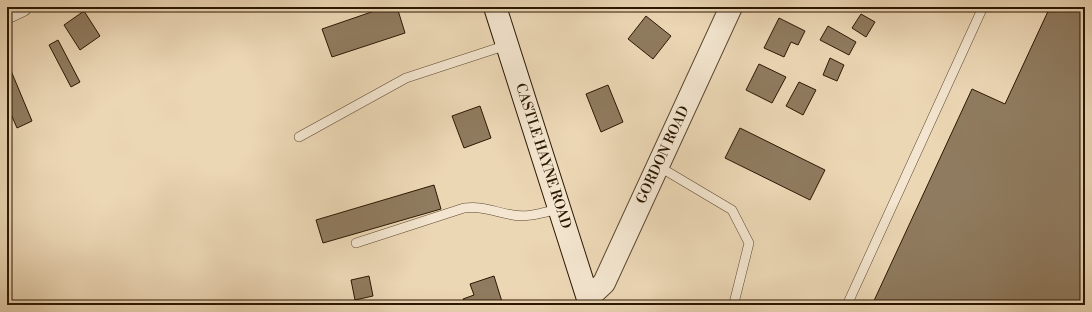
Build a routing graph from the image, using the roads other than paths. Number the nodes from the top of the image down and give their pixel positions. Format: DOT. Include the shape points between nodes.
graph roads {
  1 [pos="22,7"];
  2 [pos="495,7"];
  3 [pos="732,7"];
  4 [pos="983,7"];
  5 [pos="7,14"];
  6 [pos="507,45"];
  7 [pos="299,137"];
  8 [pos="658,166"];
  9 [pos="561,208"];
  10 [pos="356,243"];
  11 [pos="589,301"];
  12 [pos="731,305"];
  13 [pos="847,305"];
  1 -- 5 [label="street"];
  2 -- 6 [label="street, CASTLE HAYNE ROAD"];
  3 -- 8 [label="street, GORDON ROAD"];
  4 -- 13 [label="lane"];
  6 -- 7 [label="lane" via="406,78"];
  6 -- 9 [label="street, CASTLE HAYNE ROAD"];
  8 -- 11 [label="street, GORDON ROAD" via="604,283"];
  8 -- 12 [label="lane" via="732,210 749,243 734,303"];
  9 -- 10 [label="lane" via="527,216 514,216 479,206 464,208"];
  9 -- 11 [label="street, CASTLE HAYNE ROAD"];
}
